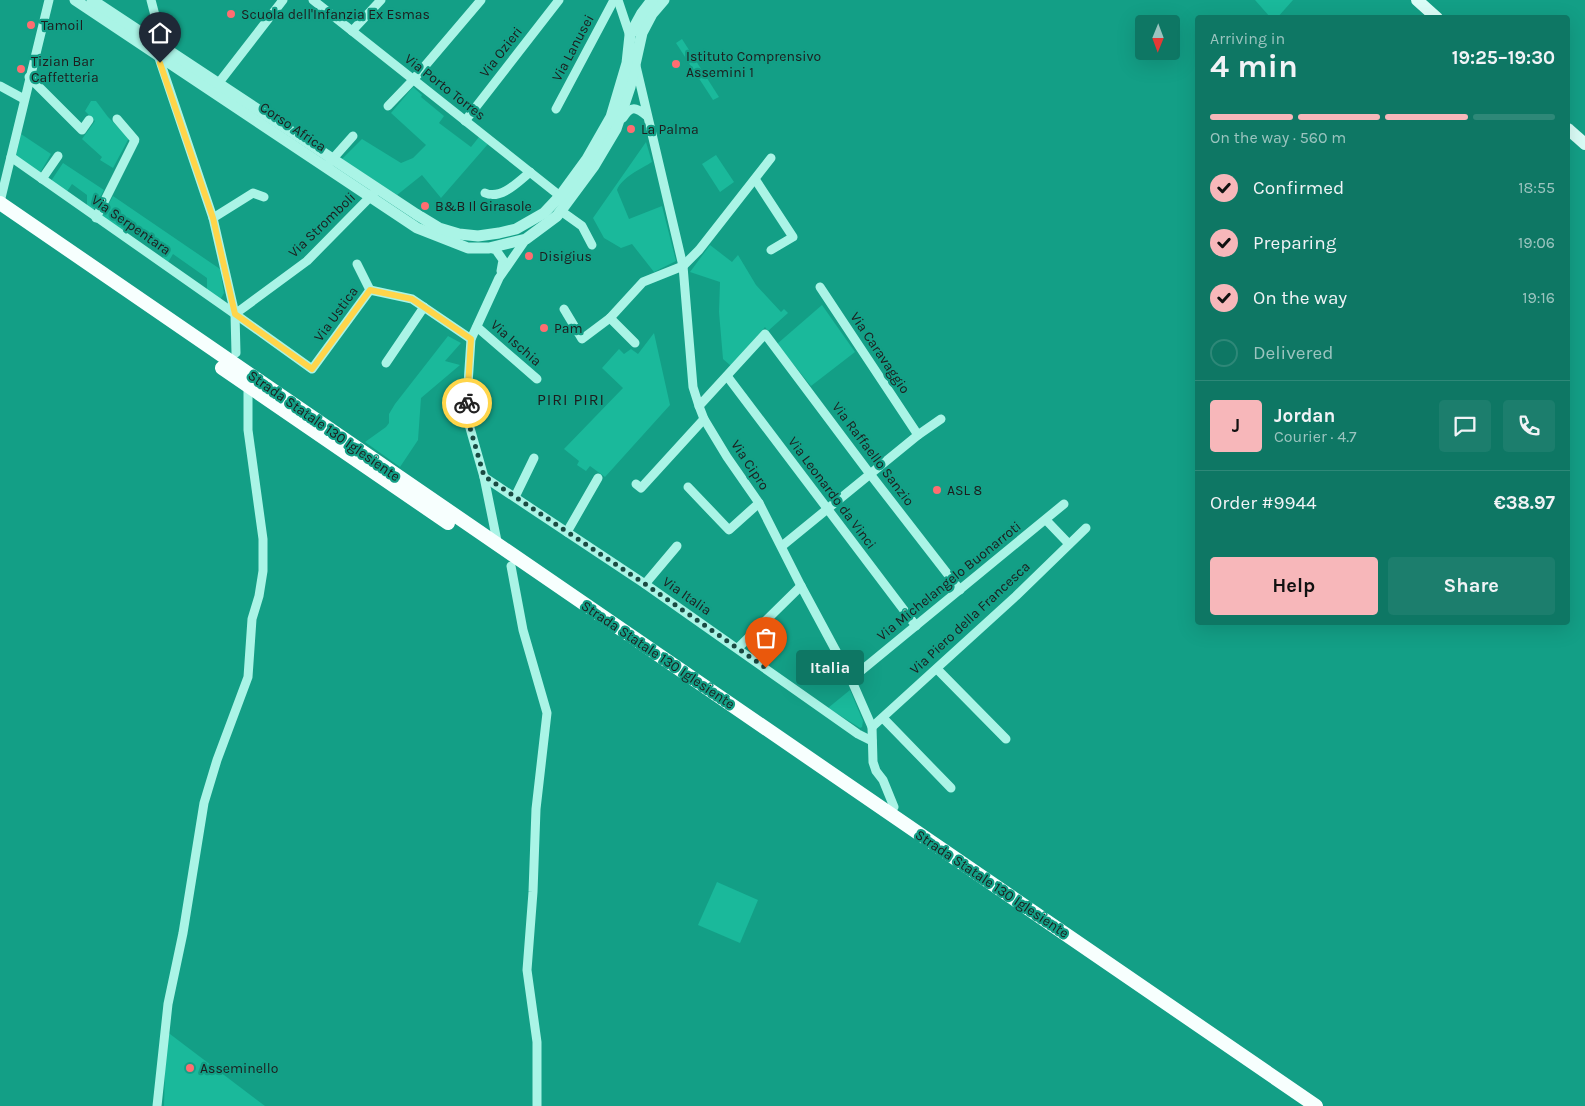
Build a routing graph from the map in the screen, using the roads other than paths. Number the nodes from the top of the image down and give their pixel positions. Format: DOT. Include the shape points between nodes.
graph roads {
  1 [pos="49,0"];
  2 [pos="75,0"];
  3 [pos="92,0"];
  4 [pos="151,0"];
  5 [pos="283,0"];
  6 [pos="313,0"];
  7 [pos="381,0"];
  8 [pos="481,0"];
  9 [pos="559,0"];
  10 [pos="616,0"];
  11 [pos="652,0"];
  12 [pos="664,0"];
  13 [pos="1417,0"];
  14 [pos="622,9"];
  15 [pos="642,13"];
  16 [pos="1434,15"];
  17 [pos="352,31"];
  18 [pos="634,34"];
  19 [pos="160,51"];
  20 [pos="633,61"];
  21 [pos="30,77"];
  22 [pos="413,80"];
  23 [pos="0,86"];
  24 [pos="630,86"];
  25 [pos="216,87"];
  26 [pos="24,99"];
  27 [pos="388,106"];
  28 [pos="556,109"];
  29 [pos="647,117"];
  30 [pos="117,119"];
  31 [pos="88,120"];
  32 [pos="465,120"];
  33 [pos="616,129"];
  34 [pos="1570,131"];
  35 [pos="353,136"];
  36 [pos="1585,144"];
  37 [pos="58,156"];
  38 [pos="11,157"];
  39 [pos="771,158"];
  40 [pos="329,163"];
  41 [pos="530,172"];
  42 [pos="42,179"];
  43 [pos="755,179"];
  44 [pos="2,180"];
  45 [pos="485,192"];
  46 [pos="374,193"];
  47 [pos="560,196"];
  48 [pos="264,197"];
  49 [pos="0,202"];
  50 [pos="561,211"];
  51 [pos="0,213"];
  52 [pos="96,218"];
  53 [pos="213,218"];
  54 [pos="514,230"];
  55 [pos="526,239"];
  56 [pos="506,244"];
  57 [pos="592,245"];
  58 [pos="489,248"];
  59 [pos="771,250"];
  60 [pos="504,260"];
  61 [pos="356,264"];
  62 [pos="683,266"];
  63 [pos="499,278"];
  64 [pos="820,287"];
  65 [pos="370,290"];
  66 [pos="424,307"];
  67 [pos="564,309"];
  68 [pos="235,314"];
  69 [pos="610,318"];
  70 [pos="477,327"];
  71 [pos="471,339"];
  72 [pos="635,343"];
  73 [pos="236,353"];
  74 [pos="386,363"];
  75 [pos="727,376"];
  76 [pos="537,379"];
  77 [pos="248,386"];
  78 [pos="699,406"];
  79 [pos="704,419"];
  80 [pos="941,419"];
  81 [pos="918,435"];
  82 [pos="534,458"];
  83 [pos="870,474"];
  84 [pos="484,476"];
  85 [pos="598,478"];
  86 [pos="636,484"];
  87 [pos="688,487"];
  88 [pos="515,497"];
  89 [pos="759,503"];
  90 [pos="1064,504"];
  91 [pos="827,508"];
  92 [pos="1046,520"];
  93 [pos="1086,528"];
  94 [pos="567,532"];
  95 [pos="1069,544"];
  96 [pos="498,546"];
  97 [pos="677,546"];
  98 [pos="782,546"];
  99 [pos="512,566"];
  100 [pos="645,584"];
  101 [pos="801,586"];
  102 [pos="960,590"];
  103 [pos="916,626"];
  104 [pos="738,648"];
  105 [pos="937,669"];
  106 [pos="851,679"];
  107 [pos="883,718"];
  108 [pos="872,727"];
  109 [pos="1006,739"];
  110 [pos="872,741"];
  111 [pos="951,788"];
  112 [pos="894,807"];
  113 [pos="158,1106"];
  114 [pos="537,1106"];
  115 [pos="1304,1106"];
  116 [pos="1316,1106"];
  1 -- 21 [label="street"];
  2 -- 19 [label="street, Corso Africa"];
  3 -- 19 [label="street, Corso Africa"];
  4 -- 19 [label="street"];
  5 -- 25 [label="street"];
  6 -- 17 [label="street, Via Porto Torres"];
  7 -- 17 [label="street"];
  8 -- 22 [label="street"];
  9 -- 32 [label="street, Via Ozieri"];
  10 -- 14 [label="street"];
  10 -- 18 [label="street"];
  10 -- 28 [label="street, Via Lanusei"];
  11 -- 15 [label="street, Corso Africa"];
  12 -- 18 [label="street, Corso Africa"];
  13 -- 16 [label="main road"];
  14 -- 15 [label="street" via="627,15"];
  14 -- 18 [label="street"];
  15 -- 18 [label="street, Corso Africa"];
  17 -- 22 [label="street, Via Porto Torres"];
  18 -- 20 [label="street, Corso Africa"];
  18 -- 20 [label="street, Corso Africa" via="642,33"];
  19 -- 25 [label="street, Corso Africa"];
  19 -- 53 [label="street"];
  20 -- 24 [label="street, Corso Africa"];
  20 -- 29 [label="street, Via Cipro"];
  20 -- 47 [label="street, Corso Africa" via="611,117 587,159"];
  21 -- 26 [label="street"];
  21 -- 31 [label="street" via="82,130"];
  22 -- 27 [label="street"];
  22 -- 32 [label="street, Via Porto Torres"];
  23 -- 26 [label="street"];
  24 -- 29 [label="street, Via Cipro"];
  24 -- 33 [label="street, Corso Africa"];
  25 -- 40 [label="street, Corso Africa"];
  26 -- 38 [label="street"];
  29 -- 33 [label="street" via="634,108 628,110"];
  29 -- 62 [label="street, Via Cipro"];
  30 -- 52 [label="street" via="135,140"];
  32 -- 41 [label="street, Via Porto Torres"];
  33 -- 50 [label="street, Corso Africa"];
  34 -- 36 [label="main road"];
  35 -- 40 [label="street"];
  37 -- 42 [label="street"];
  38 -- 42 [label="street, Via Serpentara"];
  38 -- 44 [label="street"];
  39 -- 43 [label="street"];
  40 -- 46 [label="street, Corso Africa"];
  41 -- 45 [label="street" via="499,194"];
  41 -- 47 [label="street, Via Porto Torres"];
  42 -- 52 [label="street, Via Serpentara"];
  43 -- 59 [label="street" via="793,237"];
  43 -- 62 [label="street" via="700,250"];
  44 -- 49 [label="street"];
  46 -- 54 [label="street, Corso Africa" via="452,232 478,236"];
  46 -- 58 [label="street, Corso Africa" via="416,228 468,248"];
  46 -- 68 [label="street, Via Stromboli" via="307,261"];
  47 -- 54 [label="street, Corso Africa" via="544,213"];
  48 -- 53 [label="street" via="253,193"];
  49 -- 96 [label="main road, Strada Statale 130 Iglesiente"];
  50 -- 55 [label="street, Corso Africa"];
  50 -- 57 [label="street" via="582,226"];
  51 -- 77 [label="main road, Strada Statale 130 Iglesiente"];
  52 -- 68 [label="street, Via Serpentara"];
  53 -- 68 [label="street"];
  54 -- 56 [label="street"];
  55 -- 56 [label="street, Corso Africa"];
  55 -- 63 [label="street"];
  56 -- 58 [label="street, Corso Africa"];
  56 -- 60 [label="street"];
  58 -- 60 [label="street" via="496,250"];
  60 -- 63 [label="street"];
  61 -- 65 [label="street"];
  62 -- 69 [label="street" via="643,282"];
  62 -- 78 [label="street, Via Cipro" via="693,386"];
  63 -- 70 [label="street"];
  64 -- 81 [label="street, Via Caravaggio"];
  65 -- 66 [label="street, Via Ustica" via="412,299"];
  65 -- 68 [label="street, Via Ustica" via="312,369"];
  66 -- 71 [label="street, Via Ustica"];
  66 -- 74 [label="street"];
  67 -- 69 [label="street" via="582,339"];
  68 -- 73 [label="street"];
  69 -- 72 [label="street"];
  70 -- 71 [label="street"];
  70 -- 76 [label="street, Via Ischia"];
  71 -- 84 [label="street" via="466,414"];
  75 -- 78 [label="street"];
  75 -- 83 [label="street, Via Raffaello Sanzio" via="765,334"];
  75 -- 91 [label="street, Via Leonardo da Vinci"];
  77 -- 99 [label="main road, Strada Statale 130 Iglesiente"];
  77 -- 113 [label="street" via="248,430 263,539 263,571 252,620 248,677 204,803 168,1004"];
  78 -- 79 [label="street, Via Cipro"];
  79 -- 86 [label="street" via="641,488"];
  79 -- 89 [label="street, Via Cipro"];
  80 -- 81 [label="street"];
  81 -- 83 [label="street"];
  82 -- 88 [label="street"];
  83 -- 91 [label="street"];
  83 -- 102 [label="street, Via Raffaello Sanzio"];
  84 -- 88 [label="street, Via Italia"];
  84 -- 96 [label="street"];
  85 -- 94 [label="street"];
  87 -- 89 [label="street" via="729,530"];
  88 -- 94 [label="street, Via Italia"];
  89 -- 98 [label="street, Via Cipro"];
  90 -- 92 [label="street, Via Michelangelo Buonarroti"];
  91 -- 98 [label="street"];
  91 -- 103 [label="street, Via Leonardo da Vinci"];
  92 -- 95 [label="street"];
  92 -- 102 [label="street, Via Michelangelo Buonarroti"];
  93 -- 95 [label="street, Via Piero della Francesca"];
  94 -- 100 [label="street, Via Italia"];
  95 -- 105 [label="street, Via Piero della Francesca"];
  96 -- 116 [label="main road, Strada Statale 130 Iglesiente"];
  97 -- 100 [label="street"];
  98 -- 101 [label="street, Via Cipro"];
  99 -- 114 [label="street" via="524,630 547,713 536,809 527,970 537,1042"];
  99 -- 115 [label="main road, Strada Statale 130 Iglesiente"];
  100 -- 104 [label="street, Via Italia"];
  101 -- 104 [label="street"];
  101 -- 106 [label="street, Via Cipro"];
  102 -- 103 [label="street, Via Michelangelo Buonarroti"];
  103 -- 106 [label="street, Via Michelangelo Buonarroti"];
  104 -- 110 [label="street, Via Italia"];
  105 -- 107 [label="street, Via Piero della Francesca"];
  105 -- 109 [label="street"];
  106 -- 108 [label="street, Via Cipro"];
  107 -- 108 [label="street, Via Piero della Francesca"];
  107 -- 111 [label="street"];
  108 -- 110 [label="street, Via Cipro"];
  110 -- 112 [label="street, Via Cipro" via="873,762"];
}
